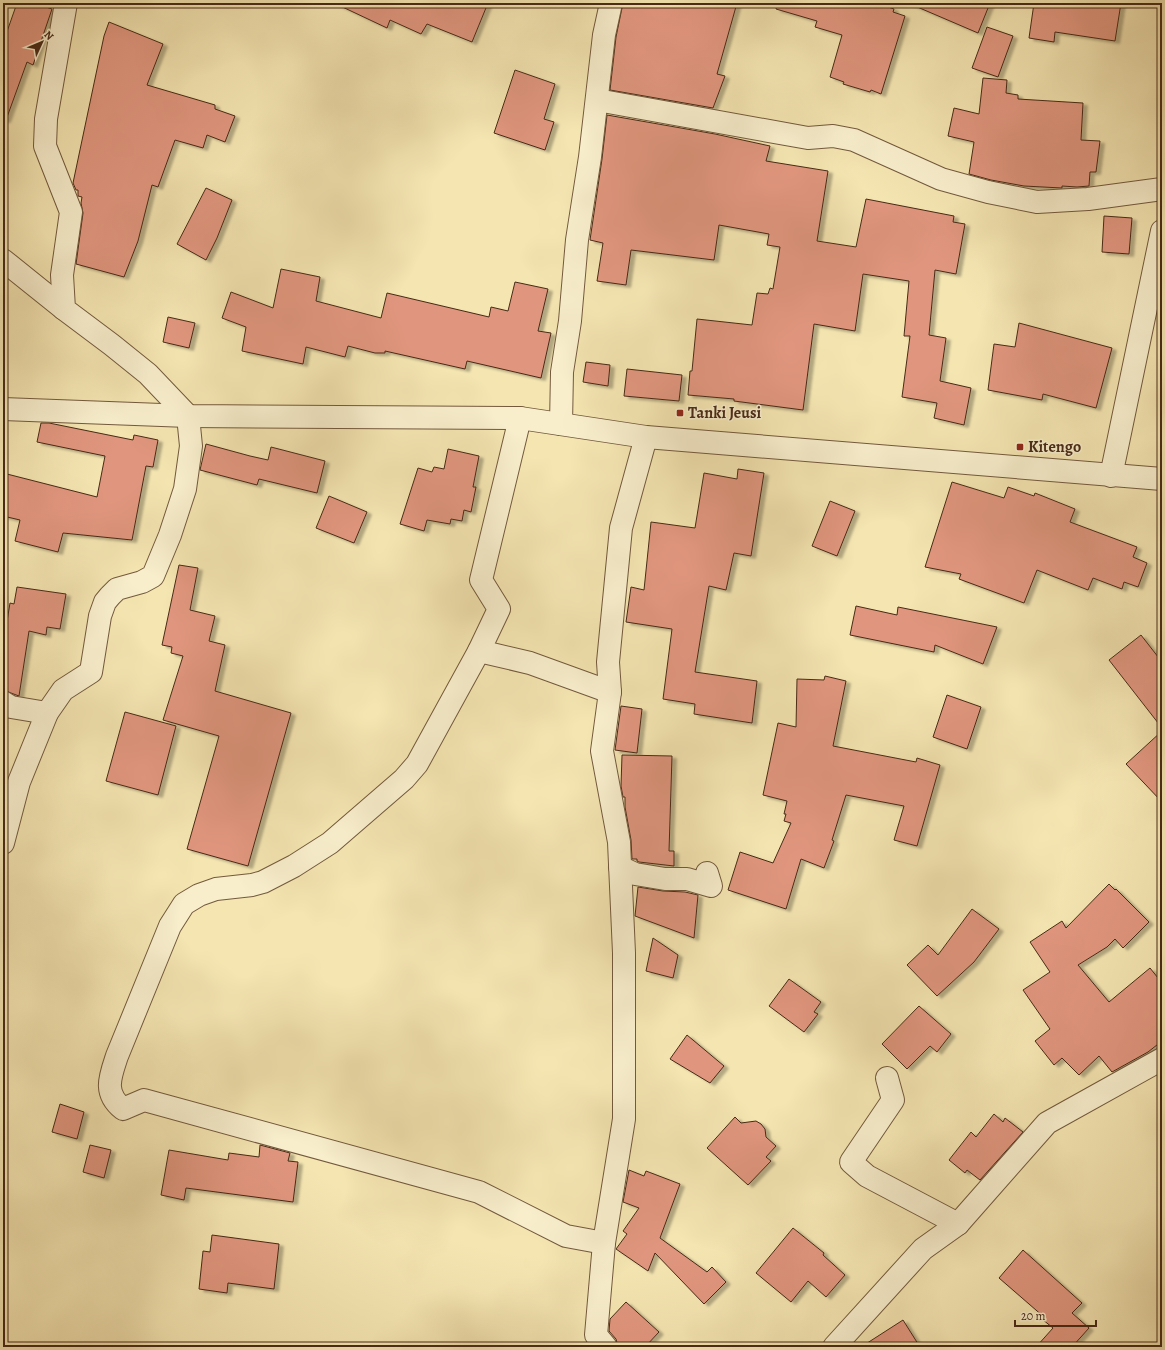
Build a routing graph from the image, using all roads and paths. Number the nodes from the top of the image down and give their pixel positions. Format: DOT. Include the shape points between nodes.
graph roads {
  1 [pos="66,3"];
  2 [pos="611,3"];
  3 [pos="597,100"];
  4 [pos="1162,189"];
  5 [pos="1162,231"];
  6 [pos="3,260"];
  7 [pos="64,309"];
  8 [pos="3,409"];
  9 [pos="188,416"];
  10 [pos="520,418"];
  11 [pos="561,424"];
  12 [pos="646,437"];
  13 [pos="1111,476"];
  14 [pos="1162,479"];
  15 [pos="479,650"];
  16 [pos="610,692"];
  17 [pos="3,702"];
  18 [pos="47,713"];
  19 [pos="3,843"];
  20 [pos="620,867"];
  21 [pos="708,873"];
  22 [pos="1162,1059"];
  23 [pos="887,1078"];
  24 [pos="958,1224"];
  25 [pos="604,1243"];
  26 [pos="606,1347"];
  27 [pos="834,1347"];
  1 -- 7 [label="street" via="46,119 45,146 71,212 62,274"];
  2 -- 3 [label="street" via="604,35"];
  3 -- 4 [label="street" via="808,138 833,136 854,140 941,178 988,192 1037,202 1088,199"];
  3 -- 11 [label="street" via="562,372"];
  5 -- 13 [label="street"];
  6 -- 7 [label="street"];
  7 -- 9 [label="street" via="148,374"];
  8 -- 9 [label="street"];
  9 -- 10 [label="street"];
  9 -- 18 [label="street" via="190,446 185,489 170,535 152,576 142,582 117,589 105,602 100,616 91,672 63,690"];
  10 -- 11 [label="street"];
  10 -- 15 [label="street" via="481,580 499,610"];
  11 -- 12 [label="street"];
  12 -- 13 [label="street"];
  12 -- 16 [label="street" via="621,528 608,662"];
  13 -- 14 [label="street"];
  15 -- 16 [label="street" via="530,663"];
  15 -- 25 [label="street" via="417,764 404,779 357,820 330,843 271,879 252,885 216,889 184,904 170,926 117,1056 111,1074 111,1093 123,1109 144,1100 479,1192 566,1236"];
  16 -- 20 [label="street" via="602,750 619,842"];
  17 -- 18 [label="street"];
  18 -- 19 [label="street" via="19,782"];
  20 -- 21 [label="street" via="635,874 665,879 688,879 711,886"];
  20 -- 25 [label="street" via="624,953 624,1119"];
  22 -- 24 [label="street" via="1047,1123"];
  23 -- 24 [label="street" via="893,1100 851,1162 867,1176"];
  24 -- 27 [label="street" via="923,1249"];
  25 -- 26 [label="street" via="596,1335"];
}
